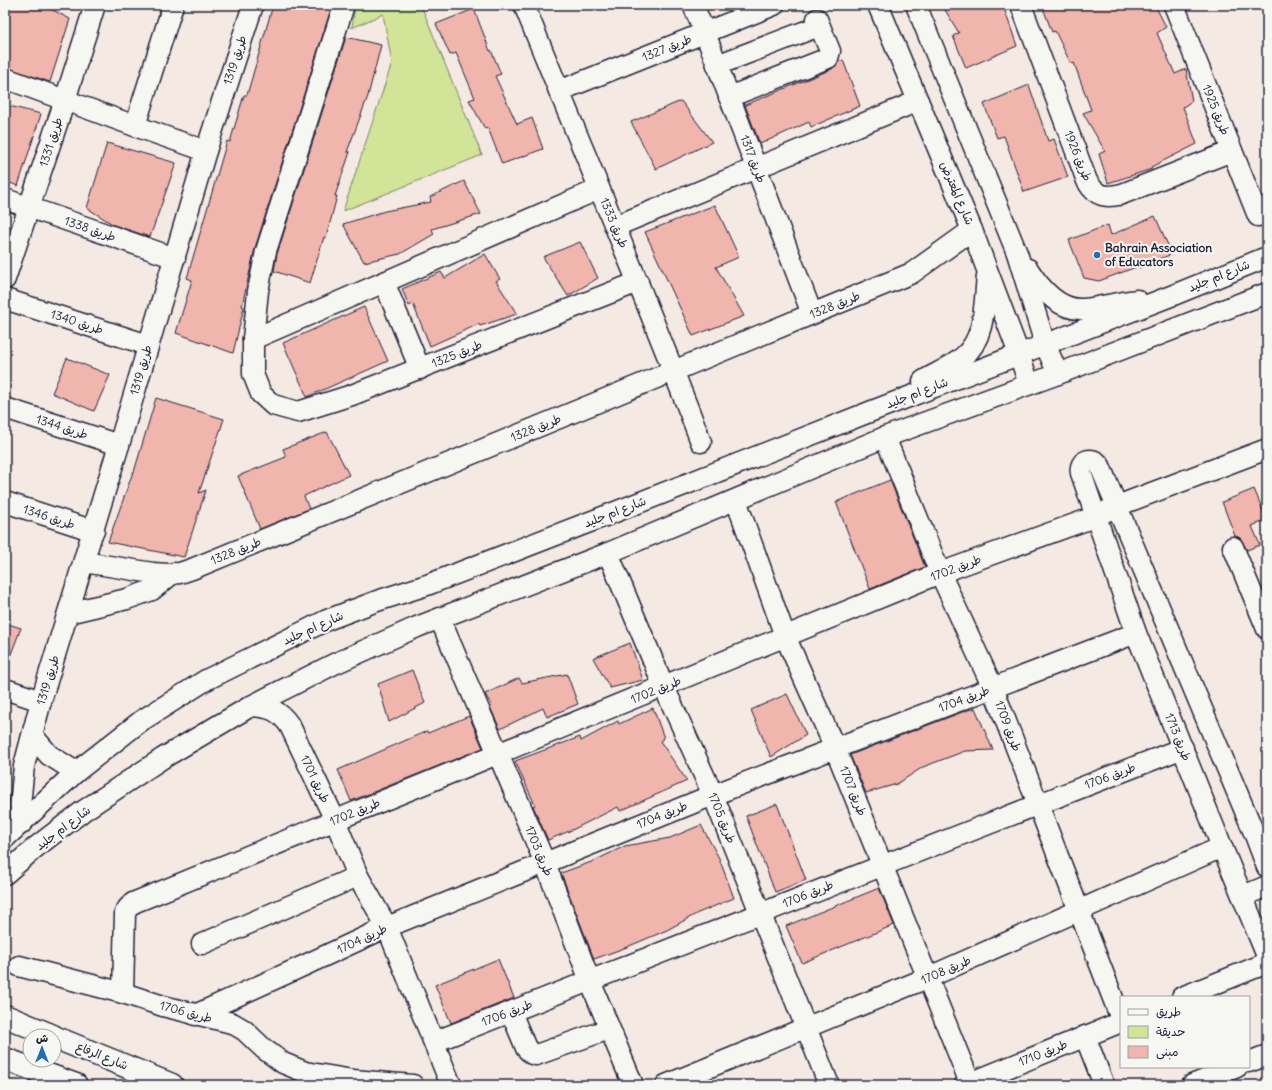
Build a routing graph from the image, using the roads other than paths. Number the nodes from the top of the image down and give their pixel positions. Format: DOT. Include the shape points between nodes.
graph roads {
  1 [pos="95,5"];
  2 [pos="173,5"];
  3 [pos="253,5"];
  4 [pos="344,5"];
  5 [pos="524,5"];
  6 [pos="693,5"];
  7 [pos="774,5"];
  8 [pos="878,5"];
  9 [pos="916,5"];
  10 [pos="1021,5"];
  11 [pos="1174,5"];
  12 [pos="705,33"];
  13 [pos="717,65"];
  14 [pos="5,78"];
  15 [pos="559,91"];
  16 [pos="729,97"];
  17 [pos="65,100"];
  18 [pos="918,101"];
  19 [pos="135,126"];
  20 [pos="206,151"];
  21 [pos="1232,151"];
  22 [pos="756,168"];
  23 [pos="600,188"];
  24 [pos="5,199"];
  25 [pos="29,208"];
  26 [pos="1258,216"];
  27 [pos="616,226"];
  28 [pos="972,230"];
  29 [pos="1017,253"];
  30 [pos="1267,257"];
  31 [pos="175,258"];
  32 [pos="988,272"];
  33 [pos="5,279"];
  34 [pos="384,282"];
  35 [pos="638,282"];
  36 [pos="1267,293"];
  37 [pos="1171,296"];
  38 [pos="5,299"];
  39 [pos="812,314"];
  40 [pos="253,339"];
  41 [pos="1045,344"];
  42 [pos="148,345"];
  43 [pos="1019,354"];
  44 [pos="420,369"];
  45 [pos="674,371"];
  46 [pos="1058,374"];
  47 [pos="1029,384"];
  48 [pos="5,408"];
  49 [pos="872,411"];
  50 [pos="885,437"];
  51 [pos="701,442"];
  52 [pos="119,445"];
  53 [pos="1267,449"];
  54 [pos="736,500"];
  55 [pos="5,502"];
  56 [pos="1117,506"];
  57 [pos="1097,516"];
  58 [pos="94,531"];
  59 [pos="1233,547"];
  60 [pos="608,553"];
  61 [pos="84,562"];
  62 [pos="174,573"];
  63 [pos="940,574"];
  64 [pos="68,613"];
  65 [pos="440,619"];
  66 [pos="1267,629"];
  67 [pos="1136,633"];
  68 [pos="785,636"];
  69 [pos="664,687"];
  70 [pos="993,688"];
  71 [pos="5,689"];
  72 [pos="41,701"];
  73 [pos="251,706"];
  74 [pos="33,736"];
  75 [pos="835,748"];
  76 [pos="1183,748"];
  77 [pos="498,754"];
  78 [pos="76,772"];
  79 [pos="713,795"];
  80 [pos="1038,804"];
  81 [pos="335,820"];
  82 [pos="21,824"];
  83 [pos="5,838"];
  84 [pos="1222,847"];
  85 [pos="545,863"];
  86 [pos="882,864"];
  87 [pos="1267,867"];
  88 [pos="5,874"];
  89 [pos="358,876"];
  90 [pos="1267,886"];
  91 [pos="1243,896"];
  92 [pos="1079,910"];
  93 [pos="761,914"];
  94 [pos="387,927"];
  95 [pos="202,944"];
  96 [pos="1267,956"];
  97 [pos="1267,963"];
  98 [pos="19,966"];
  99 [pos="927,978"];
  100 [pos="590,981"];
  101 [pos="123,993"];
  102 [pos="1184,996"];
  103 [pos="511,1012"];
  104 [pos="195,1015"];
  105 [pos="5,1016"];
  106 [pos="1120,1016"];
  107 [pos="1120,1022"];
  108 [pos="34,1028"];
  109 [pos="609,1028"];
  110 [pos="807,1028"];
  111 [pos="1086,1036"];
  112 [pos="62,1040"];
  113 [pos="434,1042"];
  114 [pos="1267,1055"];
  115 [pos="5,1060"];
  116 [pos="1250,1062"];
  117 [pos="1234,1068"];
  118 [pos="1203,1079"];
  119 [pos="968,1084"];
  120 [pos="36,1085"];
  121 [pos="76,1085"];
  122 [pos="172,1085"];
  123 [pos="413,1085"];
  124 [pos="451,1085"];
  125 [pos="632,1085"];
  126 [pos="666,1085"];
  127 [pos="829,1085"];
  128 [pos="1104,1085"];
  1 -- 17 [label="street, طريق 1331"];
  2 -- 19 [label="street"];
  3 -- 20 [label="street, طريق 1319"];
  4 -- 40 [label="street" via="266,251 258,291"];
  5 -- 15 [label="street, طريق 1333"];
  6 -- 12 [label="street, طريق 1317"];
  7 -- 12 [label="street, طريق 1327"];
  8 -- 18 [label="street, شارع المعترض"];
  9 -- 29 [label="street"];
  10 -- 21 [label="street, طريق 1926" via="1087,181 1098,194 1106,197 1122,194"];
  11 -- 21 [label="street, طريق 1925"];
  12 -- 13 [label="street, طريق 1317"];
  12 -- 15 [label="street, طريق 1327"];
  13 -- 16 [label="street, طريق 1317"];
  13 -- 16 [label="street" via="818,22 830,51 828,58"];
  14 -- 17 [label="street"];
  15 -- 23 [label="street, طريق 1333"];
  16 -- 22 [label="street, طريق 1317"];
  17 -- 19 [label="street"];
  17 -- 25 [label="street, طريق 1331"];
  18 -- 22 [label="street"];
  18 -- 28 [label="street, شارع المعترض"];
  19 -- 20 [label="street"];
  20 -- 31 [label="street, طريق 1319"];
  21 -- 26 [label="street, طريق 1925"];
  22 -- 27 [label="street"];
  22 -- 39 [label="street, طريق 1317"];
  23 -- 27 [label="street, طريق 1333"];
  23 -- 34 [label="street"];
  24 -- 25 [label="street, طريق 1338"];
  25 -- 31 [label="street, طريق 1338"];
  25 -- 33 [label="street, طريق 1331"];
  27 -- 35 [label="street, طريق 1333"];
  28 -- 32 [label="street, شارع المعترض"];
  28 -- 39 [label="street, طريق 1328" via="912,273"];
  29 -- 37 [label="street" via="1047,294 1072,308 1084,309"];
  29 -- 41 [label="street"];
  30 -- 37 [label="street, شارع ام جليد"];
  31 -- 42 [label="street, طريق 1319"];
  32 -- 43 [label="street, شارع المعترض"];
  32 -- 49 [label="street" via="980,334 974,346 962,358"];
  34 -- 40 [label="street"];
  34 -- 44 [label="street"];
  35 -- 44 [label="street, طريق 1325"];
  35 -- 45 [label="street, طريق 1333"];
  36 -- 46 [label="street, شارع ام جليد"];
  37 -- 41 [label="street, شارع ام جليد"];
  38 -- 42 [label="street, طريق 1340"];
  39 -- 45 [label="street, طريق 1328"];
  40 -- 44 [label="street, طريق 1325" via="253,374 261,394 273,405 298,412 352,396"];
  41 -- 43 [label="street, شارع ام جليد"];
  41 -- 46 [label="street"];
  42 -- 52 [label="street, طريق 1319"];
  43 -- 47 [label="street, شارع المعترض"];
  43 -- 49 [label="street, شارع ام جليد"];
  45 -- 51 [label="street, طريق 1333"];
  45 -- 62 [label="street, طريق 1328" via="192,569"];
  46 -- 47 [label="street, شارع ام جليد"];
  47 -- 50 [label="street, شارع ام جليد"];
  48 -- 52 [label="street, طريق 1344"];
  49 -- 78 [label="street, شارع ام جليد" via="427,585 327,620 206,680 141,721"];
  50 -- 54 [label="street, شارع ام جليد"];
  50 -- 63 [label="street, طريق 1709"];
  52 -- 58 [label="street, طريق 1319"];
  53 -- 56 [label="street, طريق 1702"];
  54 -- 60 [label="street, شارع ام جليد"];
  54 -- 68 [label="street, طريق 1707"];
  55 -- 58 [label="street, طريق 1346"];
  56 -- 57 [label="street, طريق 1702"];
  56 -- 57 [label="street, طريق 1713" via="1098,462 1089,459 1080,469"];
  56 -- 87 [label="street"];
  57 -- 63 [label="street, طريق 1702"];
  57 -- 67 [label="street, طريق 1713"];
  58 -- 61 [label="street, طريق 1319"];
  59 -- 66 [label="street"];
  60 -- 65 [label="street, شارع ام جليد"];
  60 -- 69 [label="street, طريق 1705"];
  61 -- 62 [label="street, طريق 1328" via="153,574"];
  61 -- 64 [label="street, طريق 1319"];
  62 -- 64 [label="street" via="152,590 127,600"];
  63 -- 68 [label="street, طريق 1702"];
  63 -- 70 [label="street, طريق 1709"];
  64 -- 72 [label="street, طريق 1319"];
  65 -- 73 [label="street, شارع ام جليد" via="334,664"];
  65 -- 77 [label="street, طريق 1703"];
  67 -- 70 [label="street, طريق 1704"];
  67 -- 76 [label="street, طريق 1713"];
  68 -- 69 [label="street, طريق 1702"];
  68 -- 75 [label="street, طريق 1707"];
  69 -- 77 [label="street, طريق 1702"];
  69 -- 79 [label="street, طريق 1705"];
  70 -- 75 [label="street, طريق 1704"];
  70 -- 80 [label="street, طريق 1709"];
  71 -- 72 [label="street"];
  72 -- 74 [label="street, طريق 1319"];
  73 -- 81 [label="street, طريق 1701" via="263,706 284,717"];
  73 -- 88 [label="street, شارع ام جليد" via="163,758 83,812"];
  74 -- 78 [label="street" via="49,755"];
  74 -- 82 [label="street, طريق 1319" via="21,786"];
  75 -- 79 [label="street, طريق 1704"];
  75 -- 86 [label="street, طريق 1707"];
  76 -- 80 [label="street, طريق 1706"];
  76 -- 84 [label="street, طريق 1713"];
  77 -- 81 [label="street, طريق 1702"];
  77 -- 85 [label="street, طريق 1703"];
  78 -- 82 [label="street, شارع ام جليد"];
  79 -- 85 [label="street, طريق 1704"];
  79 -- 93 [label="street, طريق 1705"];
  80 -- 86 [label="street, طريق 1706"];
  80 -- 92 [label="street, طريق 1709"];
  81 -- 89 [label="street, طريق 1701"];
  81 -- 101 [label="street, طريق 1702" via="133,903 125,913"];
  82 -- 83 [label="street, شارع ام جليد"];
  84 -- 91 [label="street, طريق 1713"];
  84 -- 92 [label="street, طريق 1708"];
  85 -- 94 [label="street, طريق 1704"];
  85 -- 100 [label="street, طريق 1703"];
  86 -- 93 [label="street, طريق 1706"];
  86 -- 99 [label="street, طريق 1707"];
  89 -- 94 [label="street, طريق 1701"];
  89 -- 95 [label="street"];
  90 -- 91 [label="street"];
  91 -- 96 [label="street, طريق 1713"];
  92 -- 99 [label="street, طريق 1708"];
  92 -- 106 [label="street, طريق 1709"];
  93 -- 100 [label="street, طريق 1706"];
  93 -- 110 [label="street, طريق 1705"];
  94 -- 104 [label="street, طريق 1704"];
  94 -- 113 [label="street, طريق 1701"];
  97 -- 102 [label="street"];
  98 -- 101 [label="street, طريق 1706"];
  99 -- 110 [label="street, طريق 1708"];
  99 -- 119 [label="street, طريق 1707"];
  100 -- 103 [label="street, طريق 1706"];
  100 -- 109 [label="street, طريق 1703"];
  101 -- 104 [label="street, طريق 1706"];
  103 -- 109 [label="street" via="526,1048 536,1055"];
  103 -- 113 [label="street, طريق 1706"];
  104 -- 123 [label="street, طريق 1706" via="232,1024 244,1030 283,1063 305,1072 353,1080"];
  105 -- 108 [label="main road, شارع الرفاع"];
  107 -- 111 [label="street, طريق 1710"];
  109 -- 125 [label="street, طريق 1703"];
  110 -- 126 [label="street, طريق 1708"];
  110 -- 127 [label="street, طريق 1705"];
  111 -- 119 [label="street, طريق 1710"];
  111 -- 128 [label="street"];
  112 -- 122 [label="main road, شارع الرفاع"];
  113 -- 124 [label="street, طريق 1701"];
  114 -- 116 [label="street"];
  115 -- 120 [label="main road"];
  115 -- 121 [label="main road"];
  117 -- 118 [label="street"];
}
